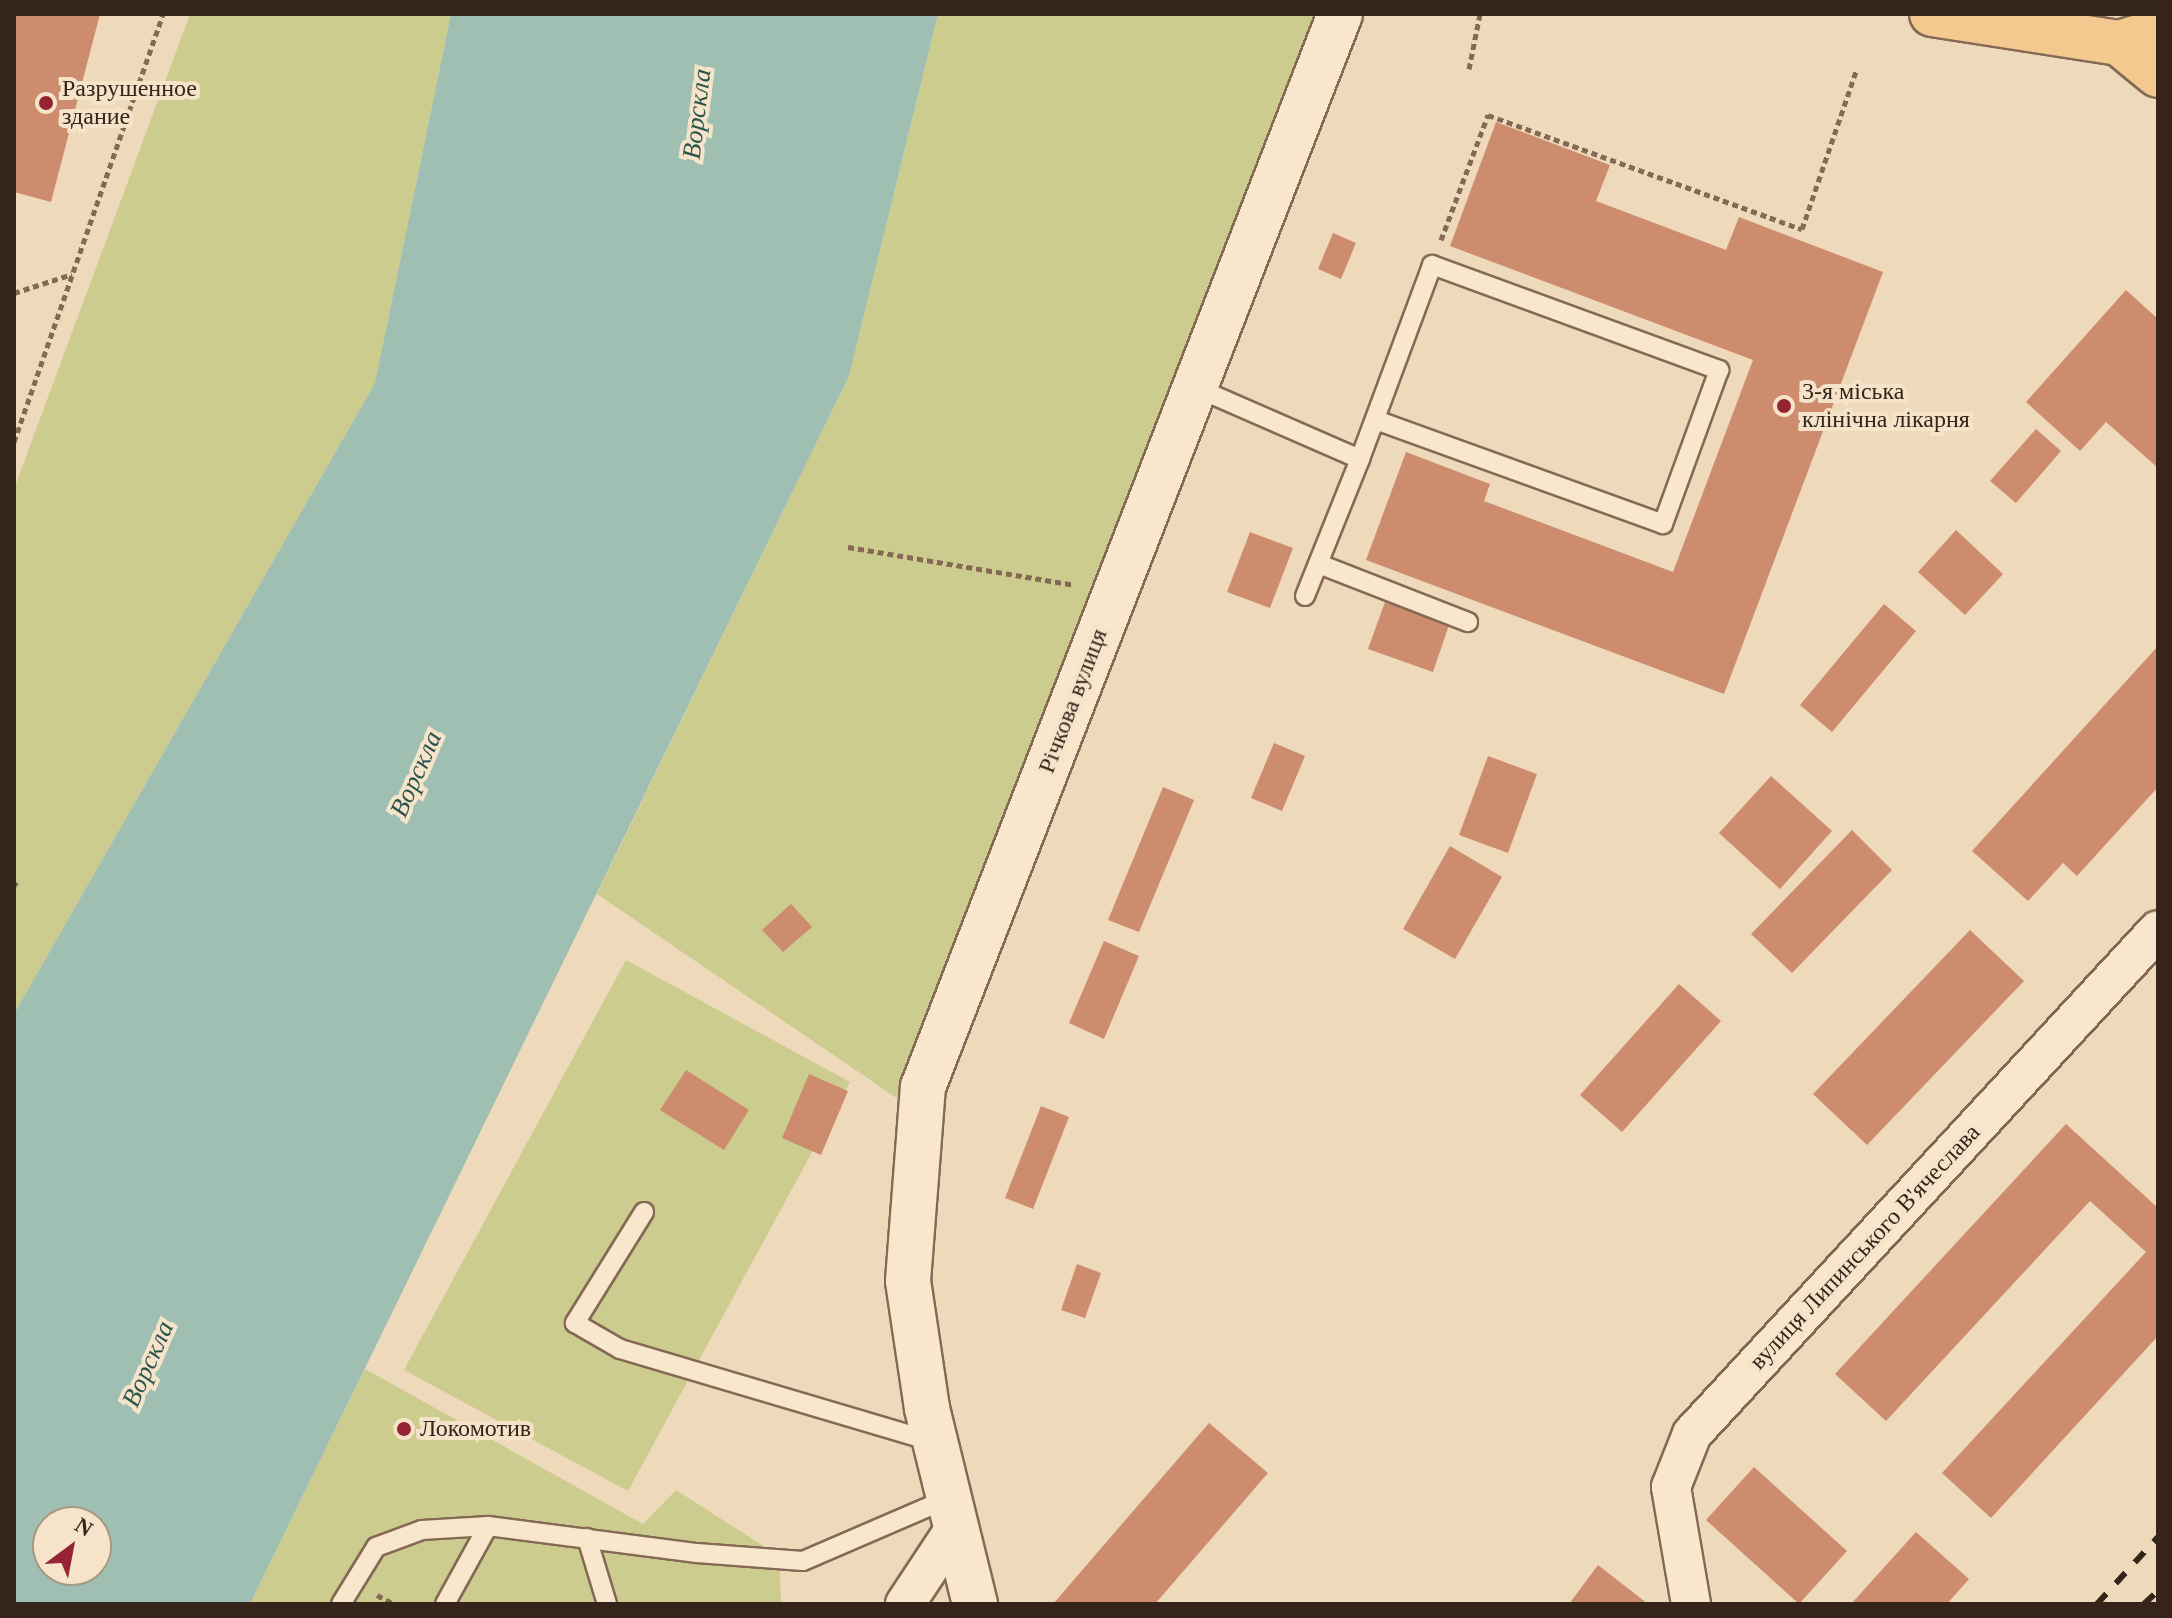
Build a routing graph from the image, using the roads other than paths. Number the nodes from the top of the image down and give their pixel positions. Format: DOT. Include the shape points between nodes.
graph roads {
  1 [pos="1340,14"];
  2 [pos="1932,14"];
  3 [pos="2138,37"];
  4 [pos="2158,75"];
  5 [pos="1195,387"];
  6 [pos="1375,420"];
  7 [pos="1360,459"];
  8 [pos="1319,564"];
  9 [pos="1305,596"];
  10 [pos="1468,622"];
  11 [pos="2158,930"];
  12 [pos="644,1212"];
  13 [pos="931,1426"];
  14 [pos="952,1513"];
  15 [pos="488,1526"];
  16 [pos="587,1538"];
  17 [pos="341,1604"];
  18 [pos="445,1604"];
  19 [pos="607,1604"];
  20 [pos="905,1604"];
  21 [pos="975,1604"];
  22 [pos="1691,1604"];
  1 -- 5 [label="street, Річкова вулиця"];
  2 -- 3 [label="main road"];
  3 -- 4 [label="main road"];
  5 -- 7 [label="lane"];
  5 -- 13 [label="street, Річкова вулиця" via="923,1087 908,1281"];
  6 -- 6 [label="lane" via="1432,265 1719,370 1663,524"];
  6 -- 7 [label="lane"];
  7 -- 8 [label="lane"];
  8 -- 9 [label="lane"];
  8 -- 10 [label="lane"];
  11 -- 22 [label="street, вулиця Липинського В'ячеслава" via="1692,1434 1671,1487"];
  12 -- 13 [label="lane" via="575,1323 620,1349"];
  13 -- 14 [label="street, Річкова вулиця"];
  14 -- 16 [label="lane" via="803,1561"];
  14 -- 20 [label="street"];
  14 -- 21 [label="street, Річкова вулиця"];
  15 -- 16 [label="lane"];
  15 -- 17 [label="lane" via="422,1530 376,1547"];
  15 -- 18 [label="lane"];
  16 -- 19 [label="lane"];
}
